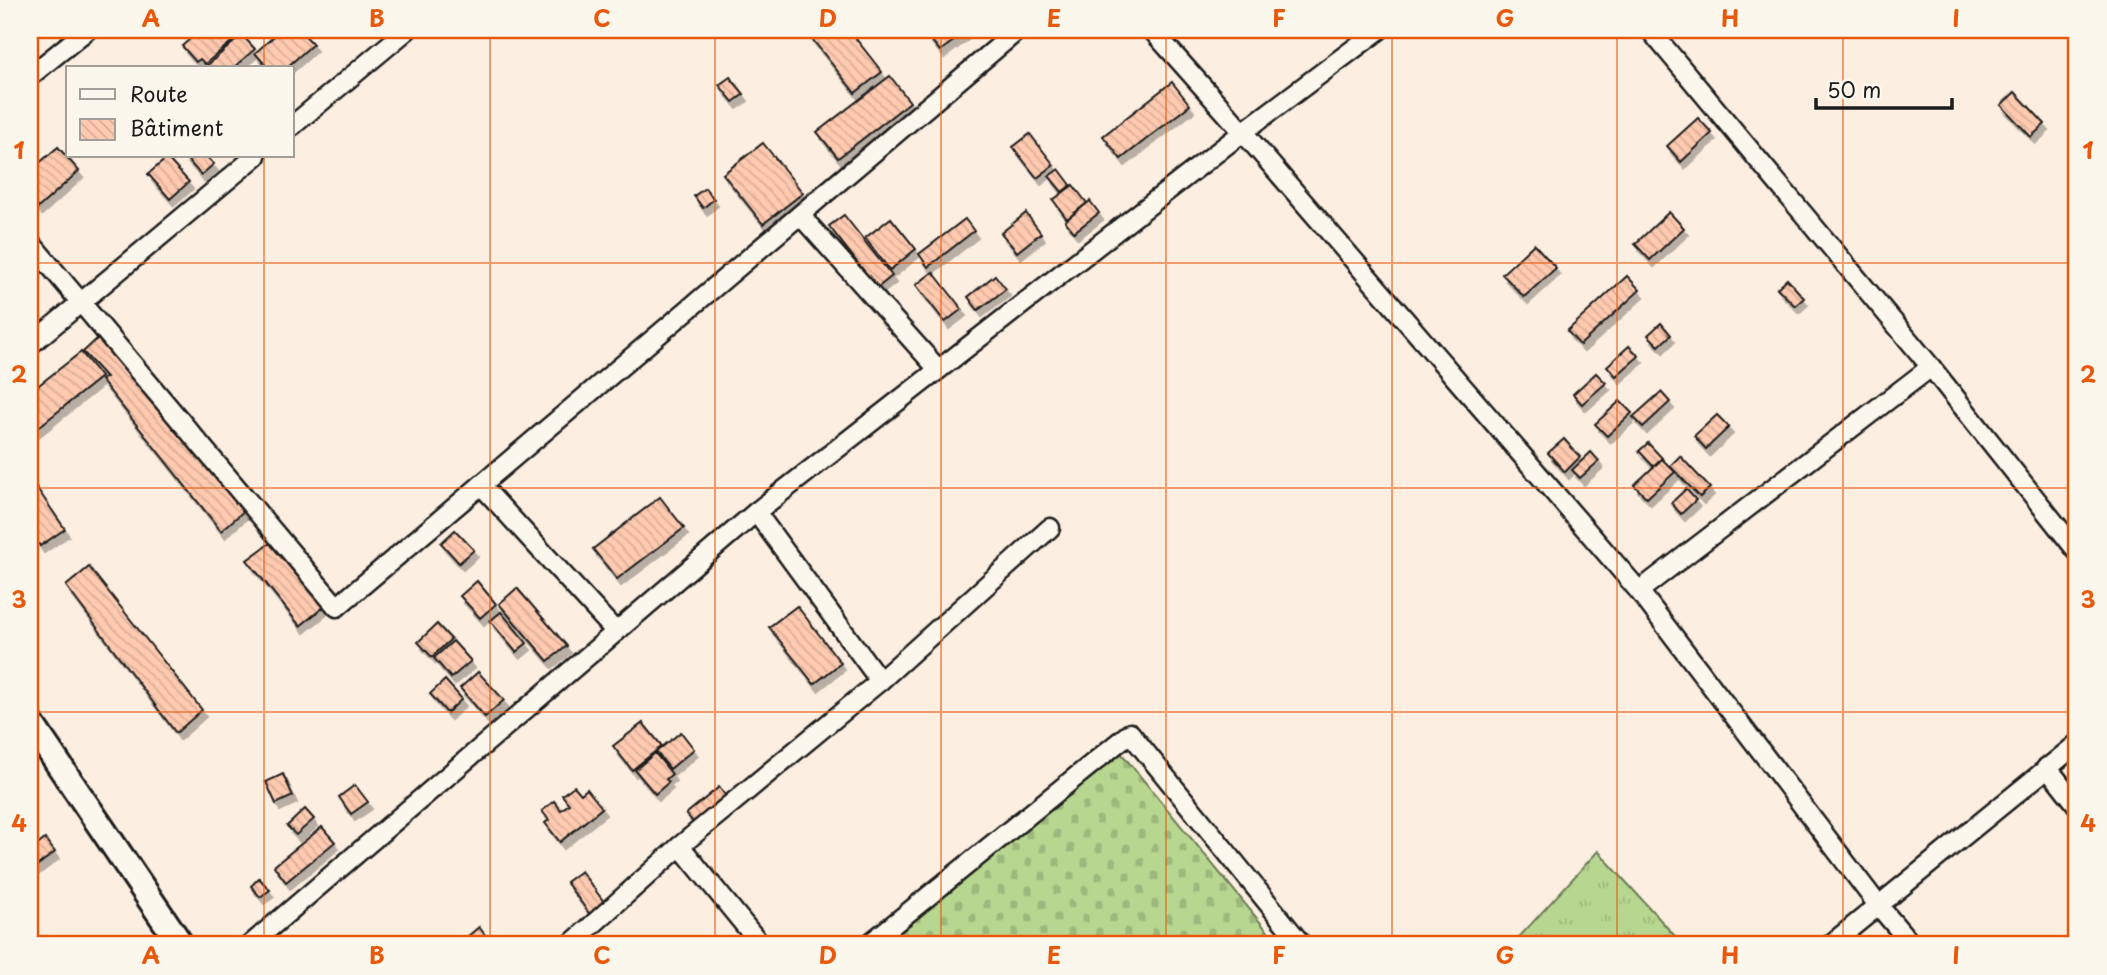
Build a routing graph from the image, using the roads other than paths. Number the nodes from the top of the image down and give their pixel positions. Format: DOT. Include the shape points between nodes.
graph roads {
  1 [pos="87,30"];
  2 [pos="407,30"];
  3 [pos="1018,30"];
  4 [pos="1152,30"];
  5 [pos="1379,30"];
  6 [pos="1650,30"];
  7 [pos="30,76"];
  8 [pos="294,124"];
  9 [pos="1243,132"];
  10 [pos="254,158"];
  11 [pos="800,215"];
  12 [pos="30,242"];
  13 [pos="81,302"];
  14 [pos="30,345"];
  15 [pos="1931,367"];
  16 [pos="937,368"];
  17 [pos="481,485"];
  18 [pos="756,512"];
  19 [pos="1050,528"];
  20 [pos="2077,551"];
  21 [pos="1639,591"];
  22 [pos="616,632"];
  23 [pos="880,681"];
  24 [pos="30,722"];
  25 [pos="2077,744"];
  26 [pos="2047,767"];
  27 [pos="2077,805"];
  28 [pos="680,846"];
  29 [pos="1878,905"];
  30 [pos="181,945"];
  31 [pos="250,945"];
  32 [pos="570,945"];
  33 [pos="761,945"];
  34 [pos="868,945"];
  35 [pos="1302,945"];
  36 [pos="1830,945"];
  37 [pos="1912,945"];
  1 -- 7 [label="street"];
  2 -- 8 [label="street"];
  3 -- 11 [label="street"];
  4 -- 9 [label="street"];
  5 -- 9 [label="street"];
  6 -- 15 [label="street"];
  9 -- 16 [label="street"];
  9 -- 21 [label="street"];
  10 -- 13 [label="street"];
  11 -- 16 [label="street"];
  11 -- 17 [label="street"];
  12 -- 13 [label="street"];
  13 -- 14 [label="street"];
  13 -- 17 [label="street" via="337,607"];
  15 -- 20 [label="street"];
  15 -- 21 [label="street"];
  16 -- 18 [label="street"];
  17 -- 22 [label="street"];
  18 -- 22 [label="street"];
  18 -- 23 [label="street"];
  19 -- 23 [label="street"];
  21 -- 29 [label="street"];
  22 -- 31 [label="street"];
  23 -- 28 [label="street"];
  24 -- 30 [label="main road"];
  25 -- 26 [label="street"];
  26 -- 27 [label="street"];
  26 -- 29 [label="street"];
  28 -- 32 [label="street"];
  28 -- 33 [label="street"];
  29 -- 36 [label="street"];
  29 -- 37 [label="street"];
  34 -- 35 [label="street" via="1130,733"];
}
